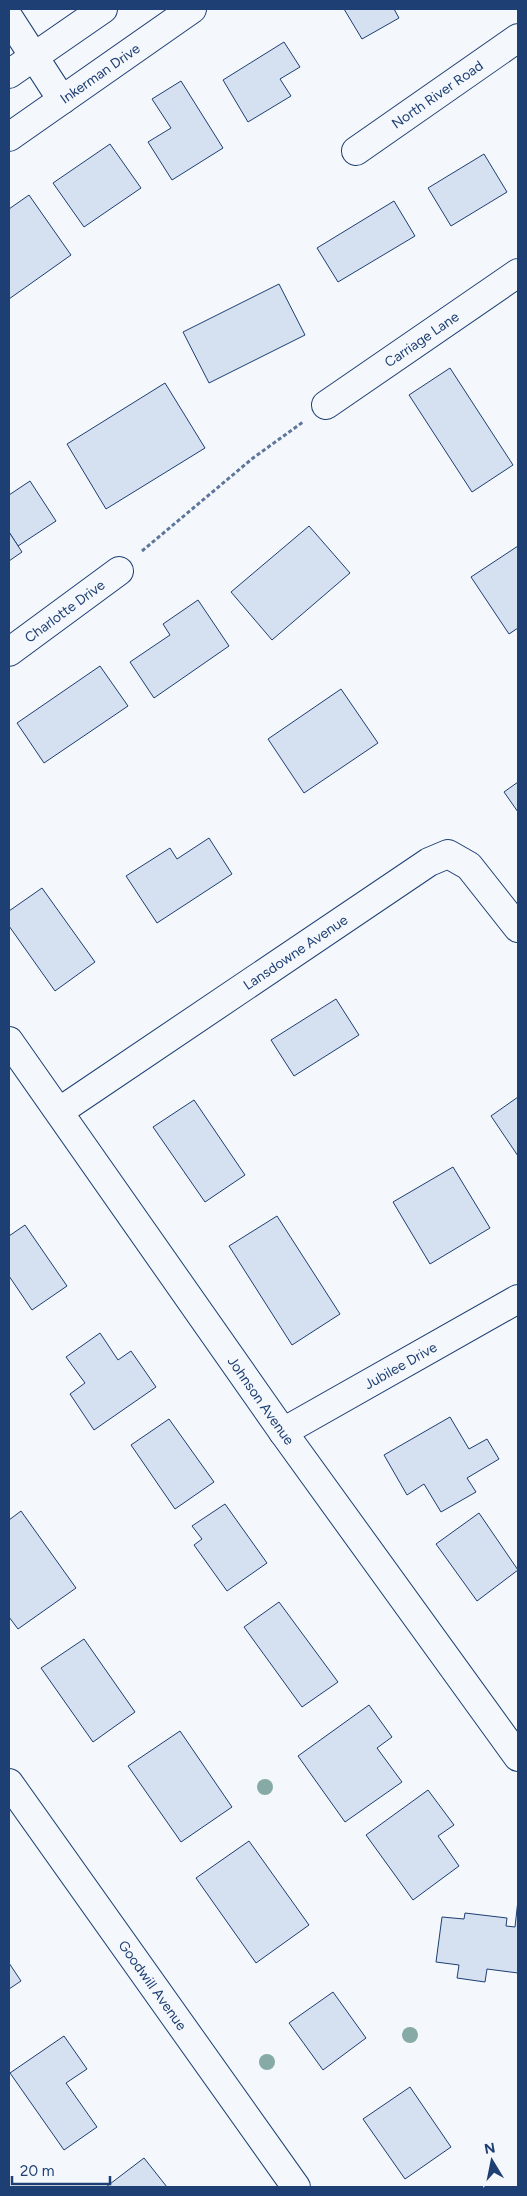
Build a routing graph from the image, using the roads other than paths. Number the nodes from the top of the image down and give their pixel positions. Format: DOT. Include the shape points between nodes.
graph roads {
  1 [pos="103,9"];
  2 [pos="192,9"];
  3 [pos="9,18"];
  4 [pos="518,38"];
  5 [pos="34,57"];
  6 [pos="9,74"];
  7 [pos="62,100"];
  8 [pos="9,137"];
  9 [pos="356,151"];
  10 [pos="518,273"];
  11 [pos="326,405"];
  12 [pos="119,571"];
  13 [pos="9,652"];
  14 [pos="518,928"];
  15 [pos="9,1041"];
  16 [pos="60,1112"];
  17 [pos="518,1299"];
  18 [pos="283,1432"];
  19 [pos="518,1757"];
  20 [pos="9,1782"];
  21 [pos="296,2187"];
  1 -- 5 [label="street"];
  2 -- 7 [label="street, Inkerman Drive"];
  3 -- 5 [label="street"];
  4 -- 9 [label="street, North River Road"];
  5 -- 6 [label="street"];
  5 -- 7 [label="street"];
  7 -- 8 [label="street, Inkerman Drive"];
  10 -- 11 [label="street, Carriage Lane"];
  12 -- 13 [label="street, Charlotte Drive"];
  14 -- 16 [label="street, Lansdowne Avenue" via="469,866 448,854 429,862"];
  15 -- 16 [label="street, Johnson Avenue"];
  16 -- 18 [label="street, Johnson Avenue"];
  17 -- 18 [label="street, Jubilee Drive"];
  18 -- 19 [label="street, Johnson Avenue"];
  20 -- 21 [label="street, Goodwill Avenue"];
}
